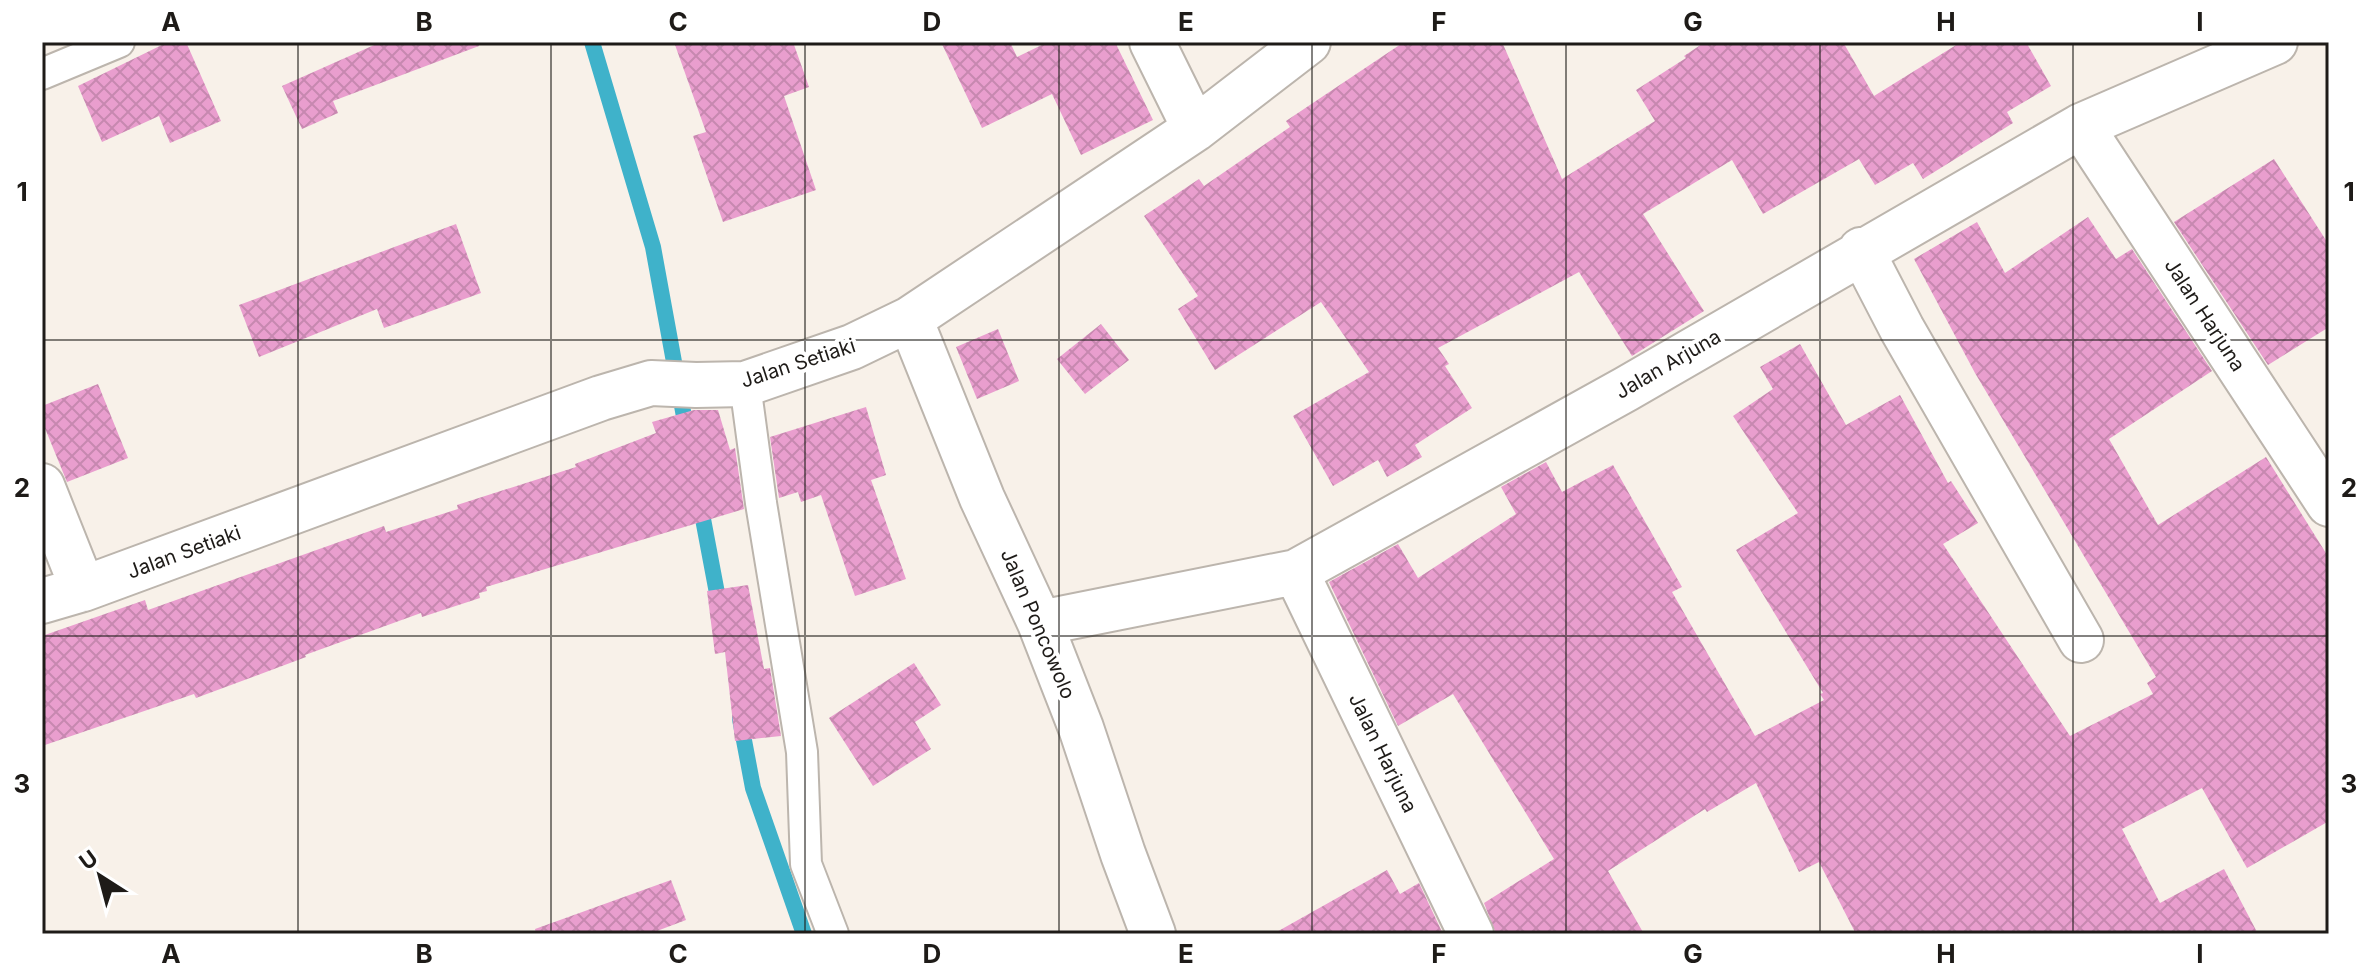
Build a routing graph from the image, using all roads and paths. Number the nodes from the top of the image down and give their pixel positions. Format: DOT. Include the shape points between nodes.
graph roads {
  1 [pos="119,42"];
  2 [pos="1152,42"];
  3 [pos="2275,42"];
  4 [pos="1302,44"];
  5 [pos="42,74"];
  6 [pos="2081,126"];
  7 [pos="1195,129"];
  8 [pos="1861,250"];
  9 [pos="910,319"];
  10 [pos="745,384"];
  11 [pos="42,486"];
  12 [pos="2329,504"];
  13 [pos="1296,572"];
  14 [pos="83,589"];
  15 [pos="42,601"];
  16 [pos="1040,623"];
  17 [pos="2081,640"];
  18 [pos="833,934"];
  19 [pos="1153,934"];
  20 [pos="1471,934"];
  1 -- 5 [label="lane"];
  2 -- 7 [label="street"];
  3 -- 6 [label="street, Jalan Arjuna"];
  4 -- 7 [label="street, Jalan Setiaki"];
  6 -- 8 [label="street, Jalan Arjuna"];
  6 -- 12 [label="street, Jalan Harjuna"];
  7 -- 9 [label="street, Jalan Setiaki"];
  8 -- 13 [label="street, Jalan Arjuna" via="1626,389"];
  8 -- 17 [label="street"];
  9 -- 10 [label="street, Jalan Setiaki" via="852,347"];
  9 -- 16 [label="street, Jalan Poncowolo" via="982,498"];
  10 -- 14 [label="street, Jalan Setiaki" via="651,383 601,398"];
  10 -- 18 [label="lane" via="802,752 806,864"];
  11 -- 14 [label="street"];
  13 -- 16 [label="street, Jalan Arjuna"];
  13 -- 20 [label="street, Jalan Harjuna"];
  14 -- 15 [label="street, Jalan Setiaki"];
  16 -- 19 [label="street, Jalan Poncowolo"];
}
